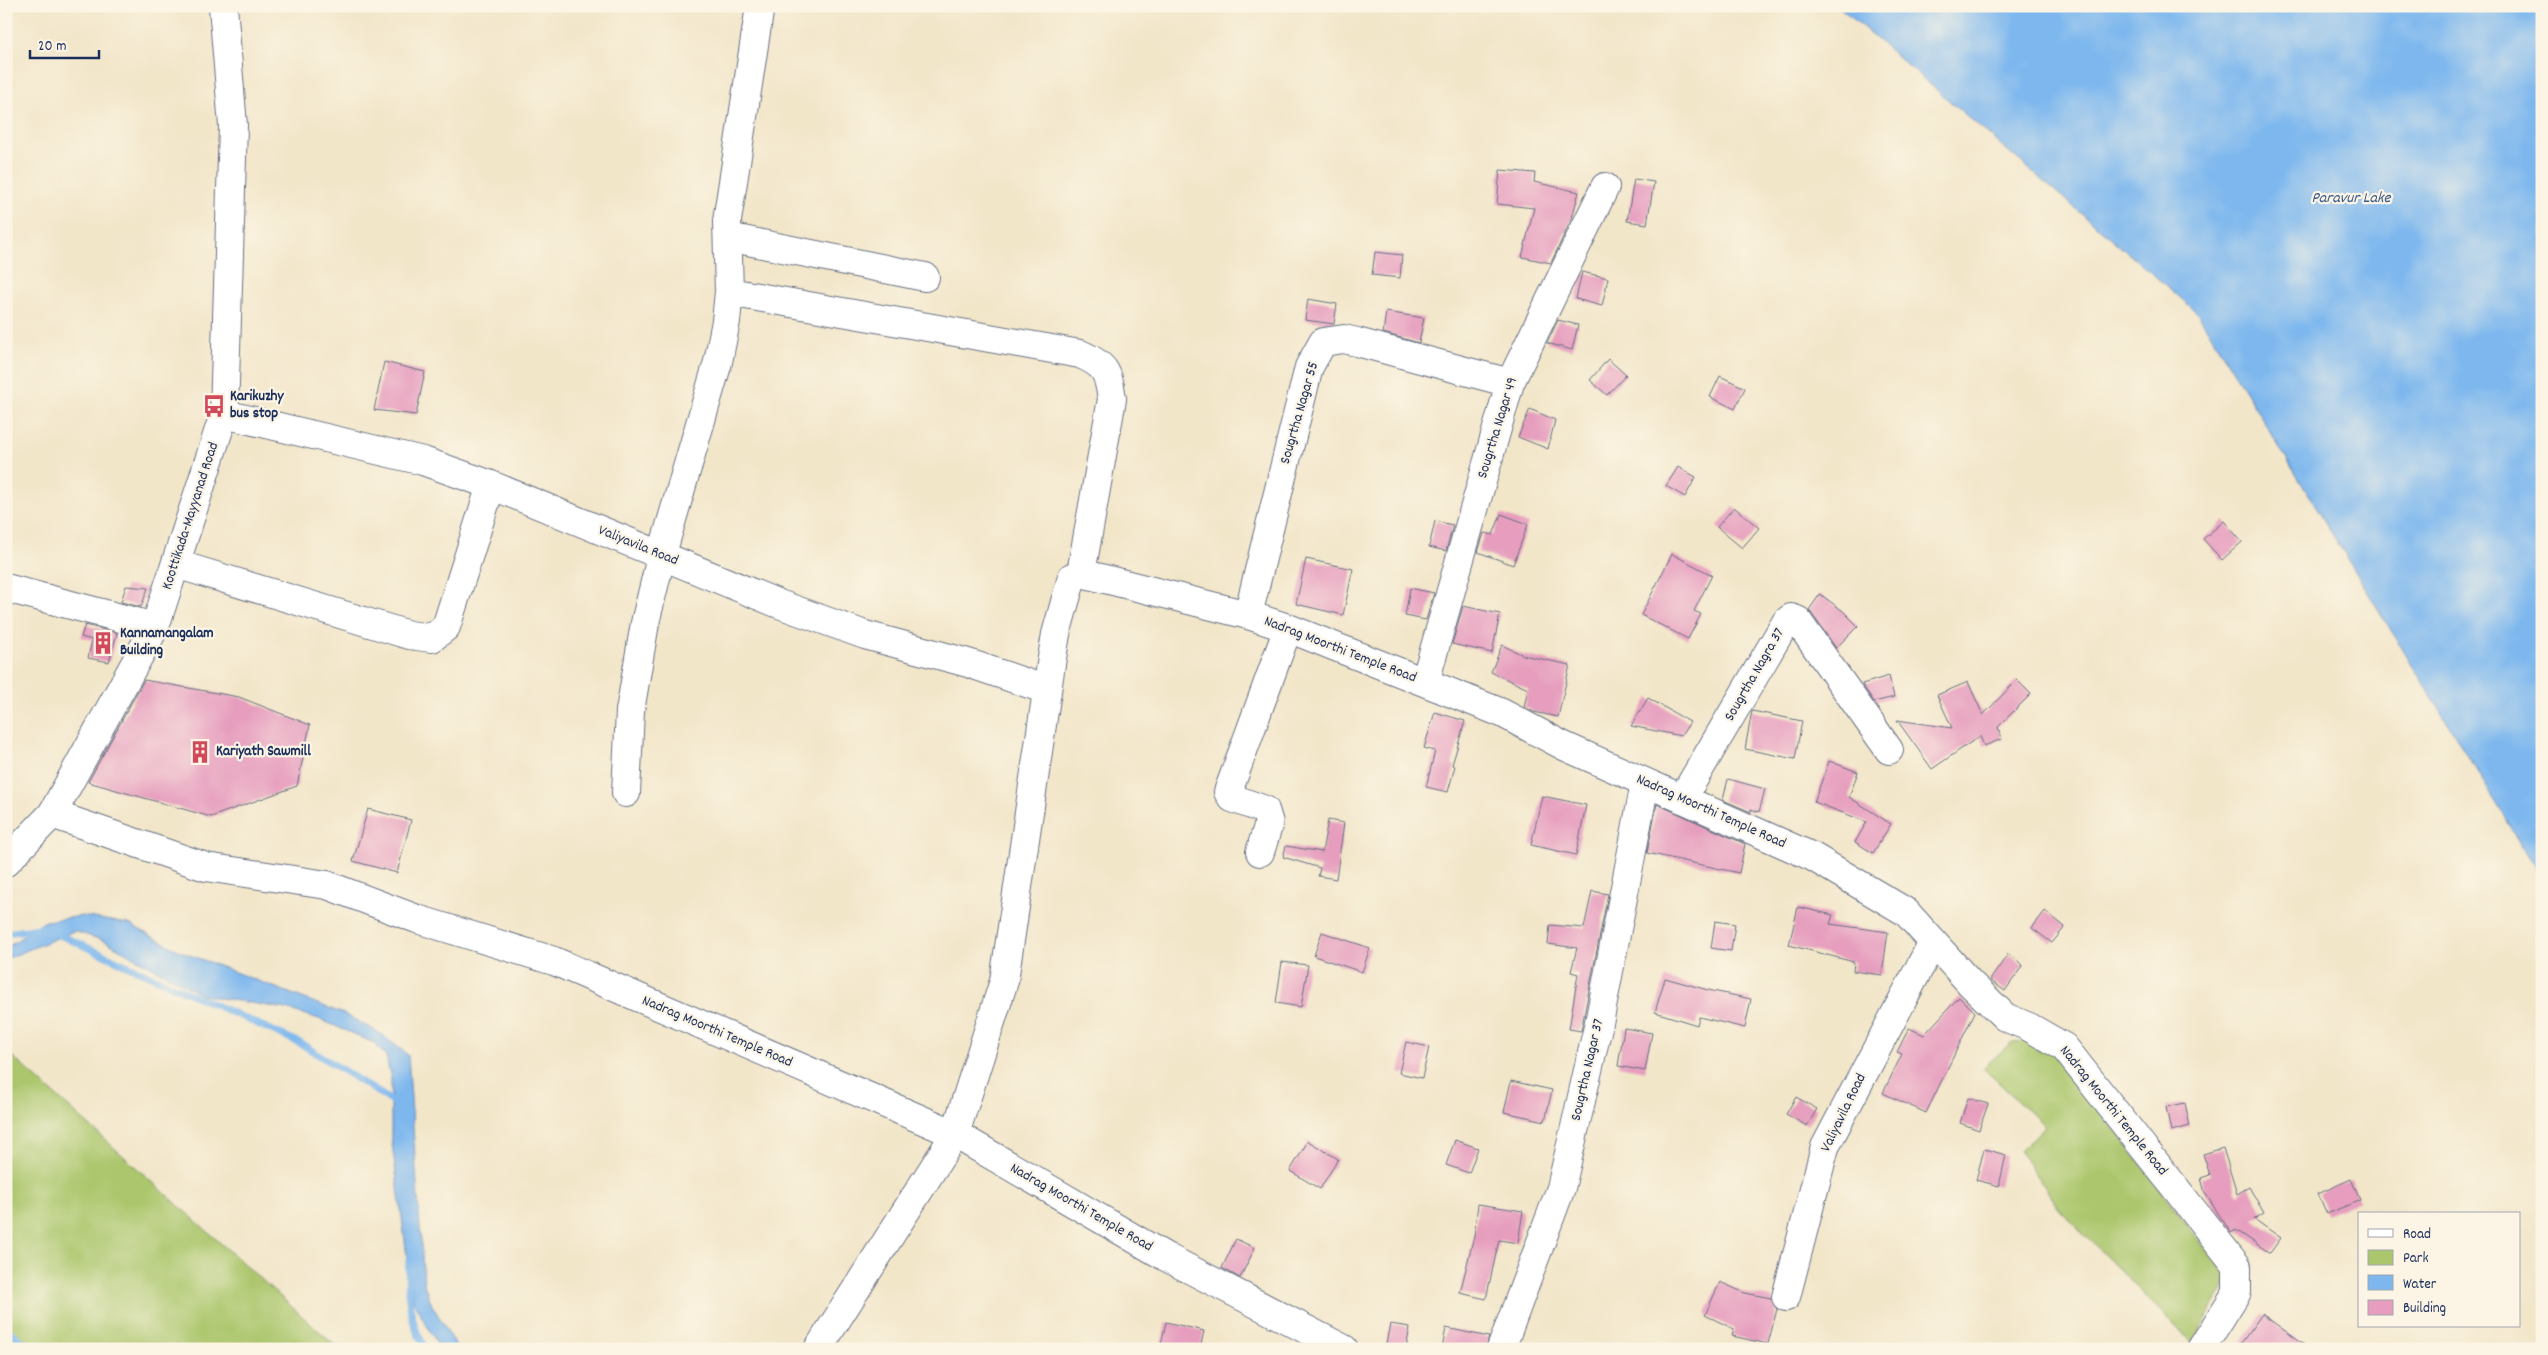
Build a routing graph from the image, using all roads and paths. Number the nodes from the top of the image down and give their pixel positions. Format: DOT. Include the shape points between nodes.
graph roads {
  1 [pos="223,6"];
  2 [pos="760,6"];
  3 [pos="1605,187"];
  4 [pos="728,237"];
  5 [pos="925,277"];
  6 [pos="729,292"];
  7 [pos="1510,382"];
  8 [pos="224,414"];
  9 [pos="491,485"];
  10 [pos="661,556"];
  11 [pos="176,564"];
  12 [pos="1081,573"];
  13 [pos="6,588"];
  14 [pos="1248,615"];
  15 [pos="155,627"];
  16 [pos="1288,628"];
  17 [pos="1425,682"];
  18 [pos="1047,690"];
  19 [pos="1889,750"];
  20 [pos="1645,783"];
  21 [pos="626,793"];
  22 [pos="1682,798"];
  23 [pos="52,814"];
  24 [pos="1260,852"];
  25 [pos="6,862"];
  26 [pos="1933,942"];
  27 [pos="955,1134"];
  28 [pos="1786,1297"];
  29 [pos="818,1349"];
  30 [pos="1344,1349"];
  31 [pos="1502,1349"];
  32 [pos="2201,1349"];
  1 -- 8 [label="street, Koottikada-Mayyanad Road" via="233,126"];
  2 -- 4 [label="street" via="727,221"];
  3 -- 7 [label="street, Sougrtha Nagar 49"];
  4 -- 5 [label="street"];
  4 -- 6 [label="street"];
  6 -- 10 [label="street" via="718,362"];
  6 -- 12 [label="street" via="1080,354 1097,362 1108,375 1112,399"];
  7 -- 14 [label="street, Sougrtha Nagar 55" via="1344,339 1323,342 1309,367"];
  7 -- 17 [label="street, Sougrtha Nagar 49"];
  8 -- 9 [label="street, Valiyavila Road" via="424,461"];
  8 -- 11 [label="street, Koottikada-Mayyanad Road"];
  9 -- 10 [label="street, Valiyavila Road"];
  9 -- 11 [label="street" via="446,627 432,638 409,635"];
  10 -- 18 [label="street, Valiyavila Road" via="865,635"];
  10 -- 21 [label="street" via="645,623 630,711"];
  11 -- 15 [label="street, Koottikada-Mayyanad Road"];
  12 -- 14 [label="street, Nadrag Moorthi Temple Road"];
  12 -- 18 [label="street" via="1072,577 1066,597"];
  13 -- 15 [label="street"];
  14 -- 16 [label="street, Nadrag Moorthi Temple Road"];
  15 -- 23 [label="street, Koottikada-Mayyanad Road"];
  16 -- 17 [label="street, Nadrag Moorthi Temple Road"];
  16 -- 24 [label="street" via="1228,792 1232,798 1265,810 1269,823"];
  17 -- 20 [label="street, Nadrag Moorthi Temple Road" via="1502,714"];
  18 -- 27 [label="street" via="1004,982"];
  19 -- 22 [label="street, Sougrtha Nagra 37" via="1797,620 1791,618"];
  20 -- 22 [label="street, Nadrag Moorthi Temple Road"];
  20 -- 31 [label="street, Sougrtha Nagar 37" via="1600,1018 1561,1188"];
  22 -- 26 [label="street, Nadrag Moorthi Temple Road" via="1813,857 1906,912"];
  23 -- 25 [label="street, Koottikada-Mayyanad Road"];
  23 -- 27 [label="street, Nadrag Moorthi Temple Road" via="206,868 327,885 417,919 554,961"];
  26 -- 28 [label="street, Valiyavila Road" via="1826,1147"];
  26 -- 32 [label="street, Nadrag Moorthi Temple Road" via="2005,1017 2064,1047 2237,1266 2237,1292"];
  27 -- 29 [label="street"];
  27 -- 30 [label="street, Nadrag Moorthi Temple Road" via="1166,1256"];
}
